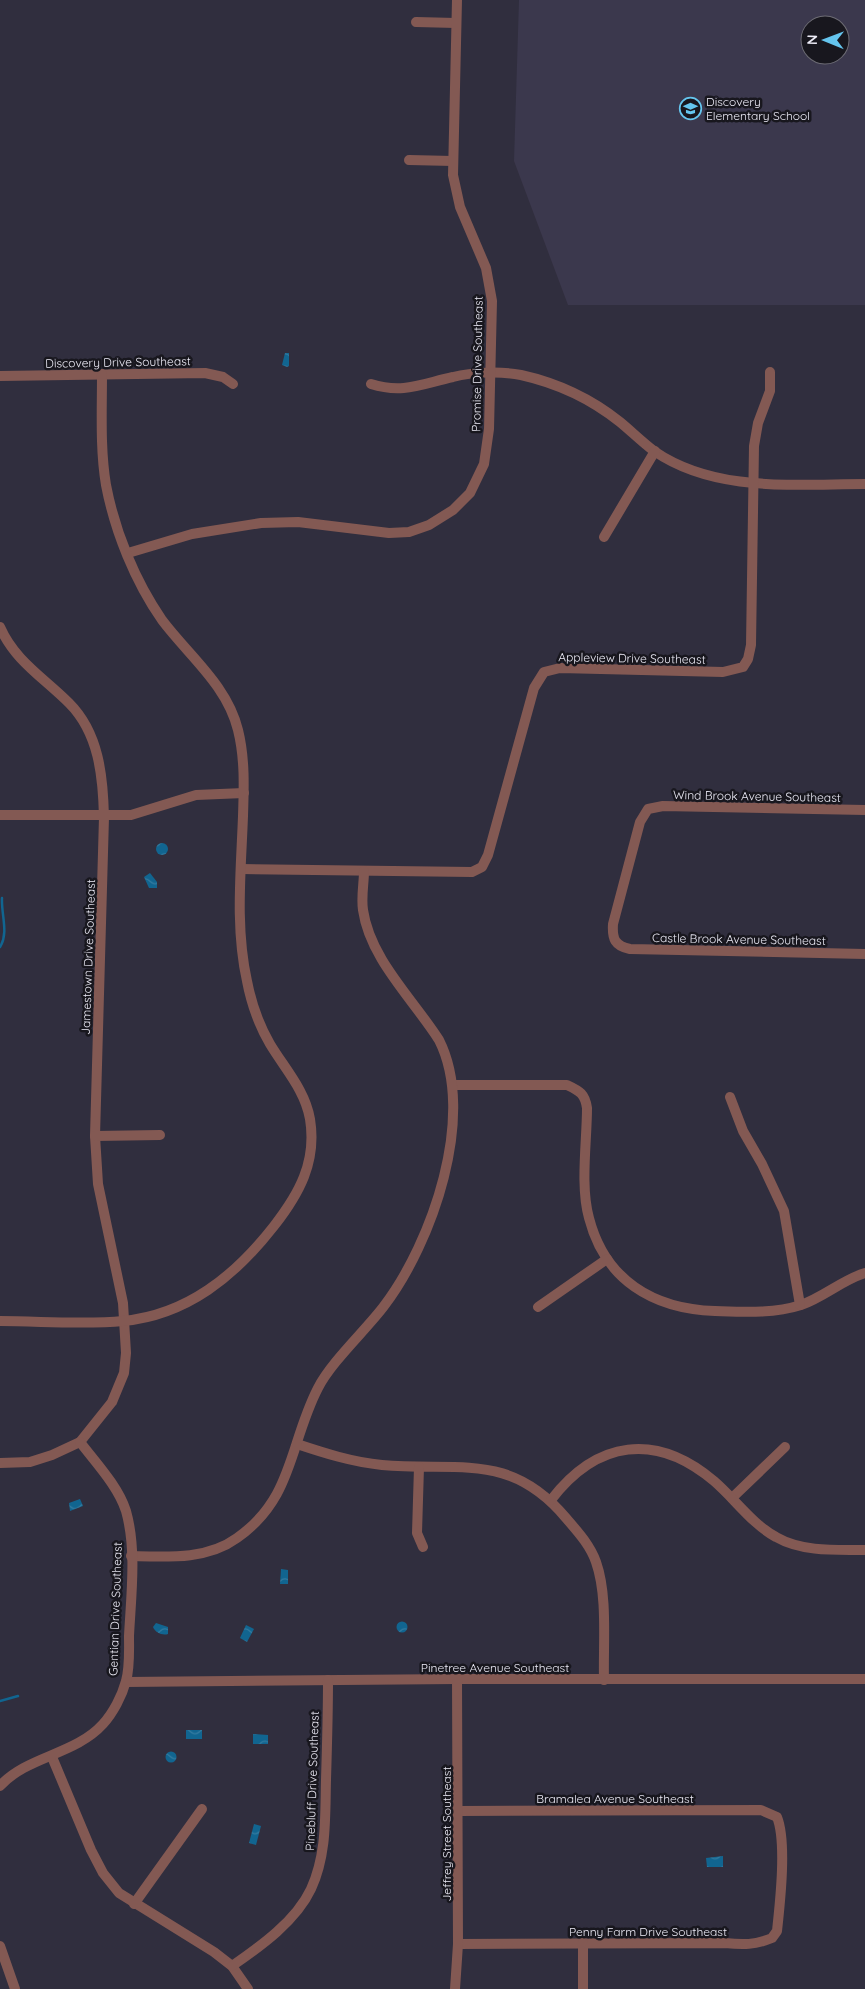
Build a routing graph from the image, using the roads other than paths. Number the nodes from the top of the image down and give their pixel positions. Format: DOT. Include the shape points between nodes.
graph roads {
  1 [pos="457,0"];
  2 [pos="416,22"];
  3 [pos="456,23"];
  4 [pos="409,160"];
  5 [pos="453,161"];
  6 [pos="770,372"];
  7 [pos="102,374"];
  8 [pos="490,374"];
  9 [pos="0,376"];
  10 [pos="233,384"];
  11 [pos="371,384"];
  12 [pos="655,451"];
  13 [pos="754,483"];
  14 [pos="865,484"];
  15 [pos="604,537"];
  16 [pos="128,553"];
  17 [pos="0,627"];
  18 [pos="244,793"];
  19 [pos="865,810"];
  20 [pos="0,815"];
  21 [pos="104,817"];
  22 [pos="241,870"];
  23 [pos="364,871"];
  24 [pos="615,942"];
  25 [pos="865,954"];
  26 [pos="453,1084"];
  27 [pos="730,1097"];
  28 [pos="95,1136"];
  29 [pos="160,1136"];
  30 [pos="607,1259"];
  31 [pos="865,1273"];
  32 [pos="800,1305"];
  33 [pos="538,1307"];
  34 [pos="0,1321"];
  35 [pos="124,1321"];
  36 [pos="80,1442"];
  37 [pos="297,1444"];
  38 [pos="785,1447"];
  39 [pos="0,1463"];
  40 [pos="419,1467"];
  41 [pos="732,1498"];
  42 [pos="551,1500"];
  43 [pos="423,1546"];
  44 [pos="865,1550"];
  45 [pos="131,1556"];
  46 [pos="457,1679"];
  47 [pos="328,1680"];
  48 [pos="604,1680"];
  49 [pos="865,1680"];
  50 [pos="126,1682"];
  51 [pos="52,1756"];
  52 [pos="0,1786"];
  53 [pos="202,1809"];
  54 [pos="458,1811"];
  55 [pos="781,1876"];
  56 [pos="134,1904"];
  57 [pos="583,1943"];
  58 [pos="458,1944"];
  59 [pos="0,1946"];
  60 [pos="232,1966"];
  61 [pos="15,1989"];
  62 [pos="248,1989"];
  63 [pos="455,1989"];
  64 [pos="583,1989"];
  1 -- 3 [label="street, Promise Drive Southeast"];
  2 -- 3 [label="street"];
  3 -- 5 [label="street, Promise Drive Southeast"];
  4 -- 5 [label="street"];
  5 -- 8 [label="street, Promise Drive Southeast" via="457,196 486,268 491,289"];
  6 -- 13 [label="street, Appleview Drive Southeast" via="770,391 756,434"];
  7 -- 9 [label="street, Discovery Drive Southeast"];
  7 -- 10 [label="street, Discovery Drive Southeast" via="204,374 220,376"];
  7 -- 16 [label="street" via="106,483"];
  8 -- 11 [label="street" via="455,376 394,389"];
  8 -- 12 [label="street" via="518,375 570,390 595,403"];
  8 -- 16 [label="street, Promise Drive Southeast" via="489,429 484,464 470,493 453,510 429,525 408,532 389,533 298,522 261,523 192,534"];
  12 -- 13 [label="street" via="700,473"];
  12 -- 15 [label="street"];
  13 -- 14 [label="street"];
  13 -- 23 [label="street, Appleview Drive Southeast" via="751,645 743,667 723,672 560,668 544,672 534,688 482,867 472,872"];
  16 -- 18 [label="street" via="150,601 183,648 220,689 230,708 243,753"];
  17 -- 21 [label="street, Jamestown Drive Southeast" via="15,654 69,703 86,726 102,772"];
  18 -- 21 [label="street" via="196,795 132,815"];
  18 -- 22 [label="street"];
  19 -- 24 [label="street, Wind Brook Avenue Southeast" via="663,806 648,809 640,822 613,924"];
  20 -- 21 [label="street"];
  21 -- 28 [label="street, Jamestown Drive Southeast"];
  22 -- 23 [label="street, Appleview Drive Southeast"];
  22 -- 35 [label="street" via="240,933 249,991 265,1034 302,1093 310,1121 308,1168 291,1204 253,1253 233,1272 204,1294 178,1307"];
  23 -- 26 [label="street" via="362,908 369,933 386,964 438,1040"];
  24 -- 25 [label="street, Castle Brook Avenue Southeast" via="630,950"];
  26 -- 30 [label="street" via="567,1085 581,1091 587,1108 588,1217"];
  26 -- 37 [label="street" via="447,1162 434,1212 420,1248 385,1305 319,1386"];
  27 -- 32 [label="street" via="784,1211"];
  28 -- 29 [label="street"];
  28 -- 35 [label="street, Jamestown Drive Southeast" via="98,1184"];
  30 -- 32 [label="street" via="630,1284 652,1299 677,1308 761,1312"];
  30 -- 33 [label="street"];
  31 -- 32 [label="street" via="822,1297"];
  34 -- 35 [label="street"];
  35 -- 36 [label="street, Jamestown Drive Southeast" via="124,1373 112,1402"];
  36 -- 39 [label="street" via="30,1462"];
  36 -- 45 [label="street, Gentian Drive Southeast" via="113,1485 125,1510"];
  37 -- 40 [label="street" via="334,1456 380,1465"];
  37 -- 45 [label="street" via="279,1494 268,1510 236,1539 190,1556"];
  38 -- 41 [label="street"];
  40 -- 42 [label="street" via="476,1468 504,1473 533,1486"];
  40 -- 43 [label="street" via="417,1533"];
  41 -- 42 [label="street" via="682,1458 648,1449 612,1452 585,1466 567,1480"];
  41 -- 44 [label="street" via="762,1529 794,1545"];
  42 -- 48 [label="street" via="586,1542 596,1563 602,1589"];
  45 -- 50 [label="street, Gentian Drive Southeast"];
  46 -- 47 [label="street, Pinetree Avenue Southeast"];
  46 -- 48 [label="street, Pinetree Avenue Southeast"];
  46 -- 54 [label="street, Jeffrey Street Southeast"];
  47 -- 50 [label="street, Pinetree Avenue Southeast"];
  47 -- 60 [label="street, Pinebluff Drive Southeast" via="325,1837 321,1864 298,1909 265,1941"];
  48 -- 49 [label="street, Pinetree Avenue Southeast"];
  50 -- 51 [label="street, Gentian Drive Southeast" via="103,1724 90,1736"];
  51 -- 52 [label="street, Gentian Drive Southeast" via="22,1768"];
  51 -- 56 [label="street" via="103,1873 119,1893"];
  53 -- 56 [label="street"];
  54 -- 55 [label="street, Bramalea Avenue Southeast" via="761,1810 777,1817 780,1826"];
  54 -- 58 [label="street, Jeffrey Street Southeast"];
  55 -- 57 [label="street, Penny Farm Drive Southeast" via="777,1931 772,1938 760,1943 747,1946 725,1943"];
  56 -- 60 [label="street" via="192,1936"];
  57 -- 58 [label="street, Penny Farm Drive Southeast"];
  57 -- 64 [label="street"];
  58 -- 63 [label="street, Jeffrey Street Southeast"];
  59 -- 61 [label="street"];
  60 -- 62 [label="street"];
}
